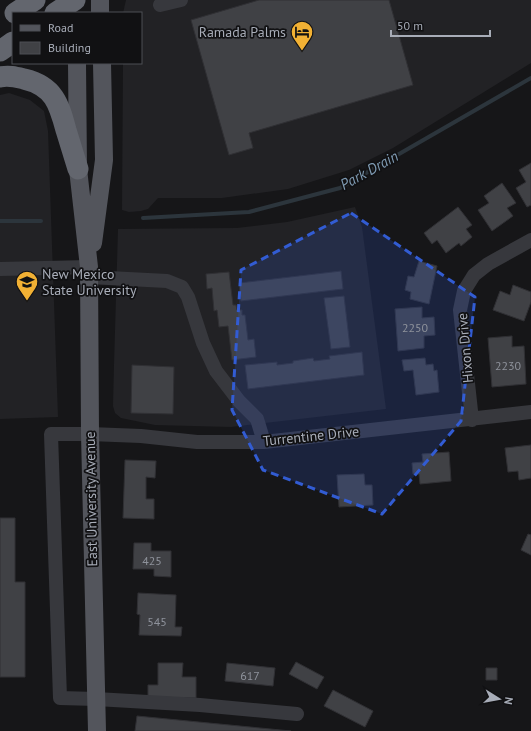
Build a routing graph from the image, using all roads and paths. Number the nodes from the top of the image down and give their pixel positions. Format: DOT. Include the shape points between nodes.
graph roads {
  1 [pos="23,0"];
  2 [pos="35,0"];
  3 [pos="75,0"];
  4 [pos="100,0"];
  5 [pos="181,0"];
  6 [pos="160,5"];
  7 [pos="15,12"];
  8 [pos="16,12"];
  9 [pos="57,12"];
  10 [pos="76,12"];
  11 [pos="100,12"];
  12 [pos="12,14"];
  13 [pos="0,22"];
  14 [pos="12,43"];
  15 [pos="0,51"];
  16 [pos="77,64"];
  17 [pos="102,64"];
  18 [pos="0,77"];
  19 [pos="78,169"];
  20 [pos="531,240"];
  21 [pos="0,268"];
  22 [pos="89,272"];
  23 [pos="531,412"];
  24 [pos="472,420"];
  25 [pos="90,434"];
  26 [pos="264,442"];
  27 [pos="96,699"];
  28 [pos="297,714"];
  29 [pos="97,731"];
  1 -- 7 [label="highway"];
  2 -- 8 [label="highway"];
  3 -- 9 [label="highway"];
  3 -- 10 [label="main road"];
  4 -- 11 [label="main road"];
  5 -- 6 [label="street"];
  12 -- 13 [label="highway"];
  14 -- 15 [label="highway"];
  16 -- 19 [label="main road, East University Avenue"];
  17 -- 22 [label="main road, East University Avenue" via="104,160"];
  18 -- 19 [label="highway" via="12,76 29,80 53,96 61,111"];
  19 -- 22 [label="main road, East University Avenue"];
  20 -- 24 [label="street, Hixon Drive" via="488,264 474,276 464,291 460,310"];
  21 -- 22 [label="street"];
  22 -- 25 [label="main road, East University Avenue"];
  22 -- 26 [label="street" via="168,280 182,287 216,371 257,419"];
  23 -- 24 [label="street, Turrentine Drive"];
  24 -- 26 [label="street, Turrentine Drive"];
  25 -- 26 [label="street, Turrentine Drive" via="197,442"];
  25 -- 27 [label="main road, East University Avenue"];
  25 -- 27 [label="street, Turrentine Drive" via="51,434 60,698"];
  27 -- 28 [label="street"];
  27 -- 29 [label="main road, East University Avenue"];
}
